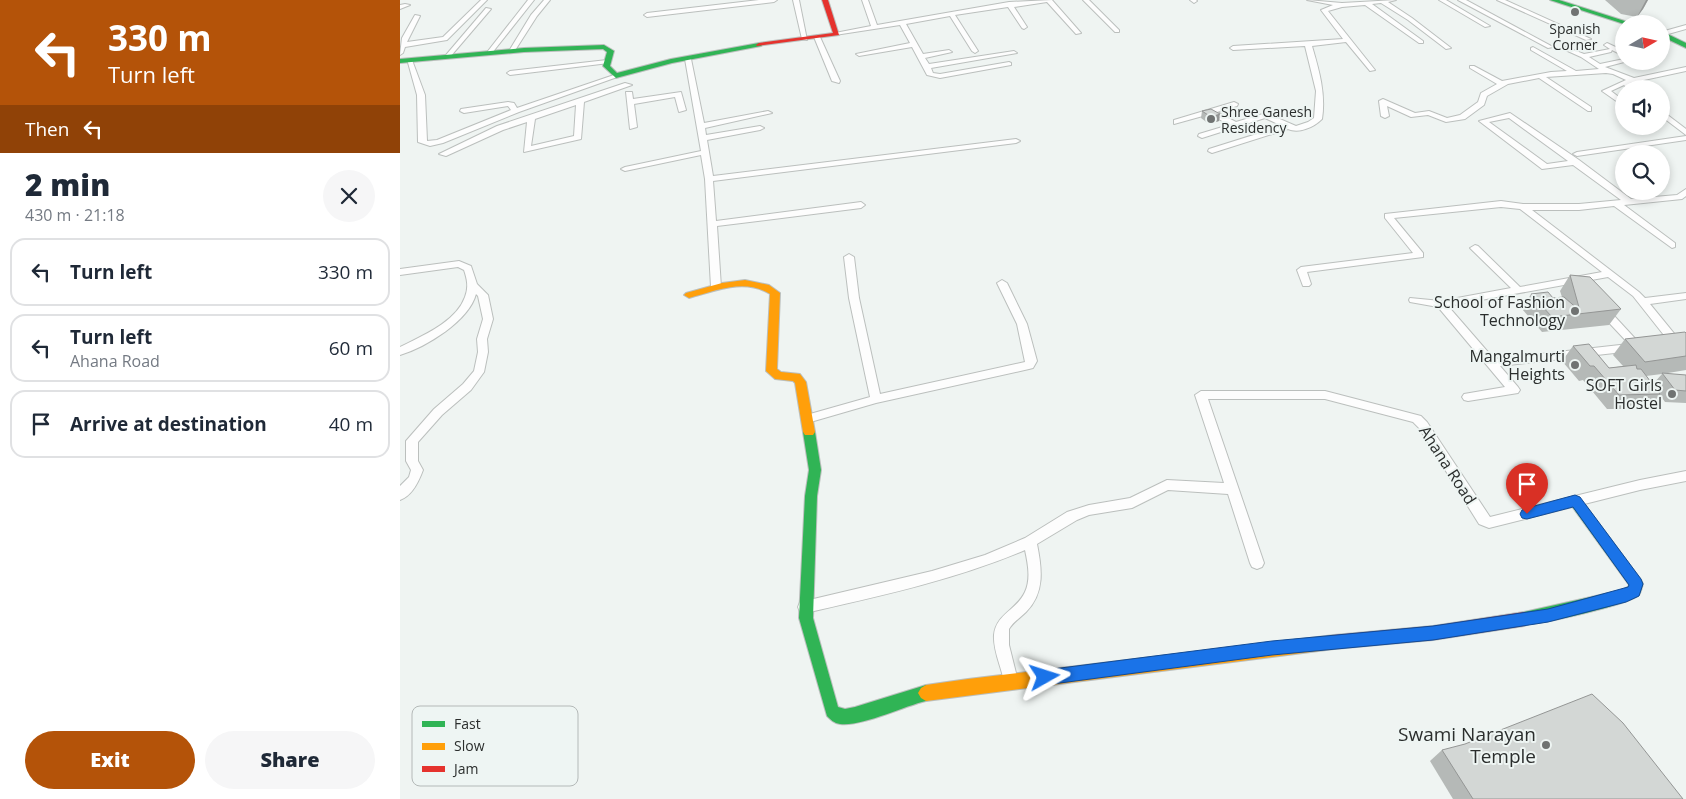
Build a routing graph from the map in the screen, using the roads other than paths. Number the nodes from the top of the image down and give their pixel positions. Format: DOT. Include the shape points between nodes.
graph roads {
  1 [pos="484,0"];
  2 [pos="531,0"];
  3 [pos="547,0"];
  4 [pos="774,0"];
  5 [pos="796,0"];
  6 [pos="824,0"];
  7 [pos="865,0"];
  8 [pos="1048,0"];
  9 [pos="1086,0"];
  10 [pos="1310,0"];
  11 [pos="1393,0"];
  12 [pos="1442,0"];
  13 [pos="1460,0"];
  14 [pos="1500,0"];
  15 [pos="1553,0"];
  16 [pos="1023,1"];
  17 [pos="1383,2"];
  18 [pos="1367,3"];
  19 [pos="1009,4"];
  20 [pos="1342,5"];
  21 [pos="488,9"];
  22 [pos="951,13"];
  23 [pos="647,15"];
  24 [pos="417,16"];
  25 [pos="1615,19"];
  26 [pos="902,22"];
  27 [pos="1487,26"];
  28 [pos="874,27"];
  29 [pos="1024,27"];
  30 [pos="1686,27"];
  31 [pos="1117,30"];
  32 [pos="1670,31"];
  33 [pos="1078,33"];
  34 [pos="837,34"];
  35 [pos="1670,37"];
  36 [pos="811,38"];
  37 [pos="1588,39"];
  38 [pos="402,40"];
  39 [pos="1349,40"];
  40 [pos="1421,42"];
  41 [pos="1308,44"];
  42 [pos="913,45"];
  43 [pos="1550,46"];
  44 [pos="1686,46"];
  45 [pos="1233,48"];
  46 [pos="1448,48"];
  47 [pos="1564,48"];
  48 [pos="1533,49"];
  49 [pos="512,51"];
  50 [pos="975,51"];
  51 [pos="1615,51"];
  52 [pos="490,52"];
  53 [pos="949,52"];
  54 [pos="1014,53"];
  55 [pos="859,54"];
  56 [pos="448,56"];
  57 [pos="1583,56"];
  58 [pos="920,57"];
  59 [pos="403,58"];
  60 [pos="688,59"];
  61 [pos="607,62"];
  62 [pos="1615,63"];
  63 [pos="1009,64"];
  64 [pos="1600,66"];
  65 [pos="926,67"];
  66 [pos="1472,67"];
  67 [pos="1686,69"];
  68 [pos="1372,70"];
  69 [pos="1606,71"];
  70 [pos="1574,72"];
  71 [pos="510,73"];
  72 [pos="619,75"];
  73 [pos="1540,76"];
  74 [pos="1626,80"];
  75 [pos="1633,80"];
  76 [pos="836,81"];
  77 [pos="1502,84"];
  78 [pos="628,85"];
  79 [pos="1615,87"];
  80 [pos="1615,98"];
  81 [pos="580,102"];
  82 [pos="630,102"];
  83 [pos="1234,104"];
  84 [pos="1588,109"];
  85 [pos="682,110"];
  86 [pos="464,111"];
  87 [pos="515,111"];
  88 [pos="1210,111"];
  89 [pos="768,113"];
  90 [pos="1385,116"];
  91 [pos="531,118"];
  92 [pos="1670,120"];
  93 [pos="1177,122"];
  94 [pos="1670,124"];
  95 [pos="1675,124"];
  96 [pos="1236,125"];
  97 [pos="701,126"];
  98 [pos="1288,126"];
  99 [pos="633,127"];
  100 [pos="760,128"];
  101 [pos="1686,133"];
  102 [pos="1202,136"];
  103 [pos="702,138"];
  104 [pos="1686,138"];
  105 [pos="1016,142"];
  106 [pos="1212,151"];
  107 [pos="705,152"];
  108 [pos="443,154"];
  109 [pos="1576,158"];
  110 [pos="625,169"];
  111 [pos="709,180"];
  112 [pos="1686,192"];
  113 [pos="1629,202"];
  114 [pos="1615,204"];
  115 [pos="861,205"];
  116 [pos="1523,207"];
  117 [pos="712,224"];
  118 [pos="1672,245"];
  119 [pos="1475,248"];
  120 [pos="849,257"];
  121 [pos="400,272"];
  122 [pos="1609,274"];
  123 [pos="1002,283"];
  124 [pos="1306,284"];
  125 [pos="473,285"];
  126 [pos="716,287"];
  127 [pos="1519,290"];
  128 [pos="689,295"];
  129 [pos="1686,296"];
  130 [pos="1414,300"];
  131 [pos="1594,300"];
  132 [pos="1642,302"];
  133 [pos="1441,304"];
  134 [pos="400,351"];
  135 [pos="1686,355"];
  136 [pos="1491,363"];
  137 [pos="1468,397"];
  138 [pos="876,398"];
  139 [pos="807,419"];
  140 [pos="1686,476"];
  141 [pos="1231,489"];
  142 [pos="400,494"];
  143 [pos="1575,501"];
  144 [pos="1030,542"];
  145 [pos="1257,563"];
  146 [pos="805,607"];
  147 [pos="1011,681"];
  1 -- 38 [label="street" via="445,39"];
  2 -- 52 [label="street"];
  3 -- 49 [label="street"];
  4 -- 23 [label="street"];
  5 -- 36 [label="street"];
  6 -- 34 [label="street"];
  7 -- 28 [label="street"];
  8 -- 16 [label="street"];
  8 -- 33 [label="street"];
  9 -- 31 [label="street"];
  10 -- 20 [label="street"];
  11 -- 17 [label="street"];
  12 -- 27 [label="street"];
  13 -- 43 [label="street"];
  14 -- 37 [label="street"];
  15 -- 25 [label="street"];
  16 -- 19 [label="street"];
  17 -- 18 [label="street"];
  17 -- 46 [label="street"];
  18 -- 20 [label="street"];
  18 -- 40 [label="street"];
  19 -- 22 [label="street"];
  19 -- 29 [label="street"];
  20 -- 39 [label="street" via="1324,10"];
  21 -- 56 [label="street"];
  22 -- 26 [label="street"];
  22 -- 50 [label="street"];
  24 -- 38 [label="street" via="409,24"];
  26 -- 28 [label="street"];
  26 -- 42 [label="street"];
  28 -- 34 [label="street"];
  30 -- 32 [label="street"];
  34 -- 36 [label="street"];
  35 -- 44 [label="street"];
  36 -- 60 [label="street"];
  36 -- 76 [label="street"];
  38 -- 59 [label="street"];
  39 -- 41 [label="street"];
  39 -- 68 [label="street"];
  41 -- 45 [label="street"];
  41 -- 98 [label="street" via="1321,108 1318,119 1312,124 1299,128"];
  42 -- 55 [label="street"];
  42 -- 58 [label="street"];
  47 -- 57 [label="street"];
  48 -- 70 [label="street"];
  49 -- 52 [label="street"];
  49 -- 61 [label="street" via="604,47 611,51"];
  51 -- 57 [label="street" via="1608,48"];
  52 -- 56 [label="street"];
  53 -- 58 [label="street"];
  54 -- 65 [label="street"];
  56 -- 59 [label="street"];
  57 -- 64 [label="street"];
  58 -- 65 [label="street"];
  59 -- 87 [label="street" via="421,95 424,144 438,142"];
  60 -- 72 [label="street"];
  60 -- 97 [label="street"];
  61 -- 71 [label="street"];
  61 -- 72 [label="street" via="607,70"];
  62 -- 64 [label="street"];
  63 -- 65 [label="street" via="937,76 931,75"];
  64 -- 69 [label="street"];
  66 -- 77 [label="street"];
  67 -- 75 [label="street"];
  69 -- 70 [label="street"];
  69 -- 74 [label="street"];
  70 -- 73 [label="street"];
  72 -- 78 [label="street"];
  72 -- 87 [label="street"];
  73 -- 77 [label="street"];
  73 -- 84 [label="street"];
  77 -- 90 [label="street" via="1484,95 1481,103 1462,117 1446,120 1429,113 1414,115 1383,101"];
  78 -- 81 [label="street"];
  78 -- 82 [label="street"];
  79 -- 80 [label="street" via="1606,91"];
  81 -- 91 [label="street"];
  81 -- 91 [label="street" via="578,137 527,150"];
  82 -- 85 [label="street" via="678,90"];
  82 -- 99 [label="street"];
  83 -- 88 [label="street"];
  86 -- 87 [label="street" via="508,104"];
  88 -- 93 [label="street"];
  88 -- 96 [label="street"];
  89 -- 97 [label="street"];
  91 -- 108 [label="street"];
  92 -- 95 [label="street"];
  94 -- 95 [label="street"];
  95 -- 101 [label="street"];
  96 -- 98 [label="street" via="1266,115"];
  96 -- 102 [label="street"];
  97 -- 103 [label="street"];
  98 -- 106 [label="street"];
  100 -- 103 [label="street"];
  103 -- 107 [label="street"];
  104 -- 109 [label="street"];
  105 -- 111 [label="street"];
  107 -- 110 [label="street"];
  107 -- 111 [label="street"];
  109 -- 109 [label="street" via="1545,167 1483,121 1510,115"];
  109 -- 113 [label="street"];
  111 -- 117 [label="street"];
  112 -- 113 [label="street" via="1679,197"];
  113 -- 114 [label="street"];
  114 -- 116 [label="street"];
  114 -- 118 [label="street"];
  115 -- 117 [label="street"];
  116 -- 122 [label="street"];
  116 -- 124 [label="street" via="1501,204 1388,216 1420,255 1304,269"];
  117 -- 126 [label="street"];
  119 -- 127 [label="street"];
  120 -- 138 [label="street" via="854,298"];
  121 -- 125 [label="street" via="459,264 468,268"];
  122 -- 127 [label="street" via="1579,284"];
  122 -- 132 [label="street"];
  123 -- 138 [label="street" via="1022,324 1032,364"];
  125 -- 134 [label="street" via="467,304 453,320"];
  125 -- 142 [label="street" via="483,295 488,319 482,339 479,372 412,441 412,462 417,470 414,479"];
  126 -- 128 [label="street"];
  126 -- 139 [label="street" via="752,284 773,290 771,372 800,382"];
  127 -- 133 [label="street"];
  129 -- 132 [label="street"];
  130 -- 133 [label="street"];
  131 -- 136 [label="street" via="1642,346"];
  132 -- 135 [label="street" via="1671,343"];
  133 -- 136 [label="street"];
  136 -- 137 [label="street" via="1514,390"];
  138 -- 139 [label="street"];
  139 -- 146 [label="street" via="815,470 810,496"];
  140 -- 143 [label="street, Ahana Road"];
  141 -- 143 [label="street, Ahana Road" via="1201,395 1325,395 1417,419 1489,523"];
  141 -- 144 [label="street" via="1167,485 1132,503 1072,516"];
  141 -- 145 [label="street"];
  143 -- 147 [label="street" via="1636,584 1634,591 1626,596 1548,615 1433,633 1272,648"];
  144 -- 146 [label="street" via="987,560 932,576"];
  144 -- 147 [label="street" via="1036,571 1035,587 1022,607 1005,620 1001,636"];
  146 -- 147 [label="street" via="832,711 838,716 856,716 910,696"];
}
